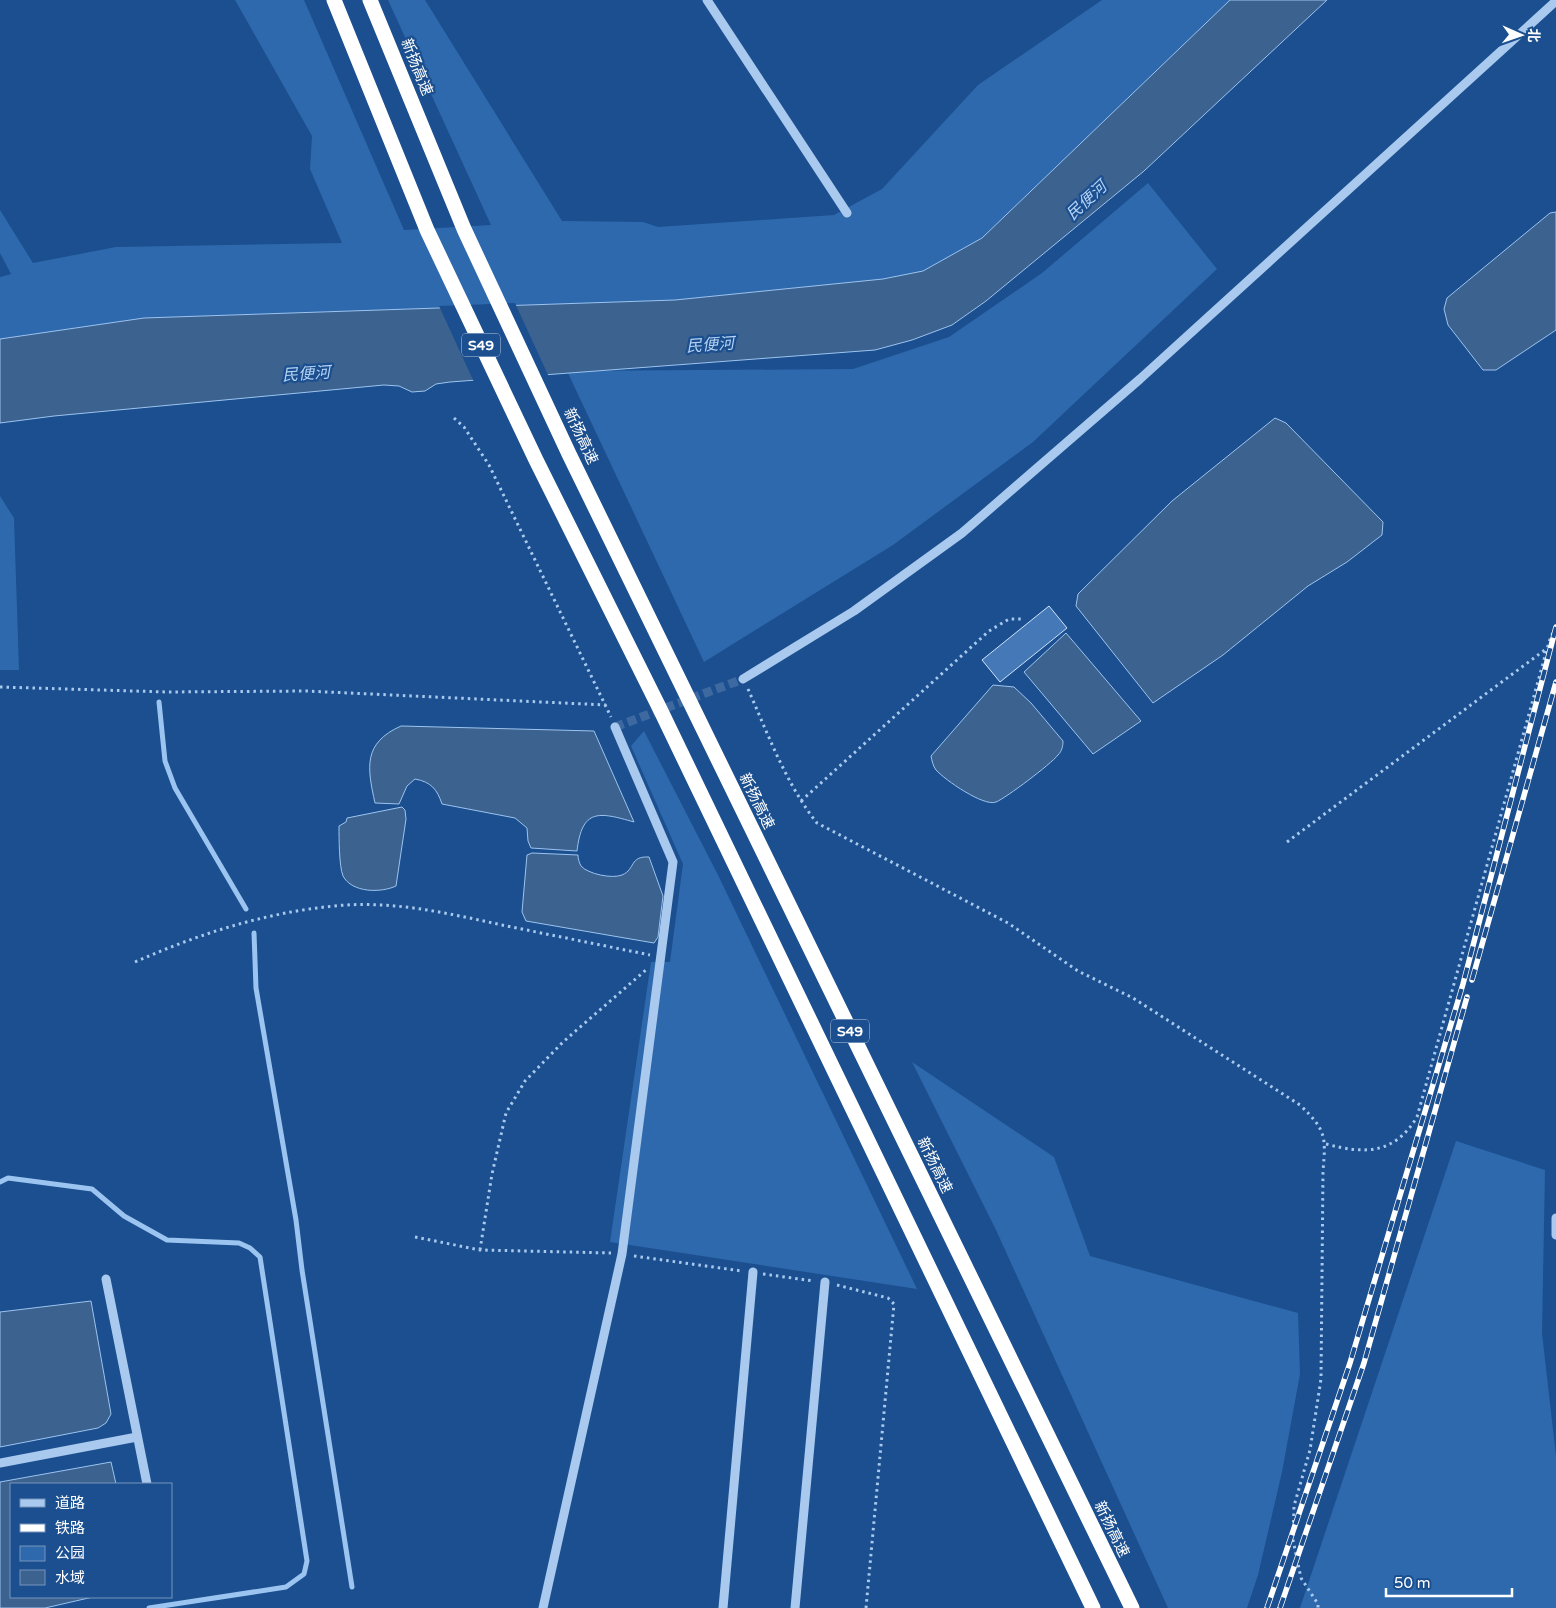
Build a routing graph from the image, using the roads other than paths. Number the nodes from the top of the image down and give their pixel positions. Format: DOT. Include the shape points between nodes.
graph roads {
  1 [pos="334,0"];
  2 [pos="370,0"];
  3 [pos="707,0"];
  4 [pos="1556,1"];
  5 [pos="847,213"];
  6 [pos="743,679"];
  7 [pos="615,727"];
  8 [pos="1556,1218"];
  9 [pos="1556,1234"];
  10 [pos="753,1272"];
  11 [pos="106,1279"];
  12 [pos="825,1282"];
  13 [pos="137,1437"];
  14 [pos="0,1463"];
  15 [pos="147,1483"];
  16 [pos="543,1608"];
  17 [pos="723,1608"];
  18 [pos="795,1608"];
  19 [pos="1093,1608"];
  20 [pos="1132,1608"];
  1 -- 19 [label="highway, S49" via="427,230"];
  2 -- 20 [label="highway, 新扬高速 / S49" via="464,229 569,454"];
  3 -- 5 [label="street"];
  4 -- 6 [label="street" via="1140,379 962,533 854,611"];
  7 -- 16 [label="street" via="673,862 622,1254"];
  8 -- 9 [label="street"];
  10 -- 17 [label="street"];
  11 -- 13 [label="street"];
  12 -- 18 [label="street"];
  13 -- 14 [label="street"];
  13 -- 15 [label="street"];
}
